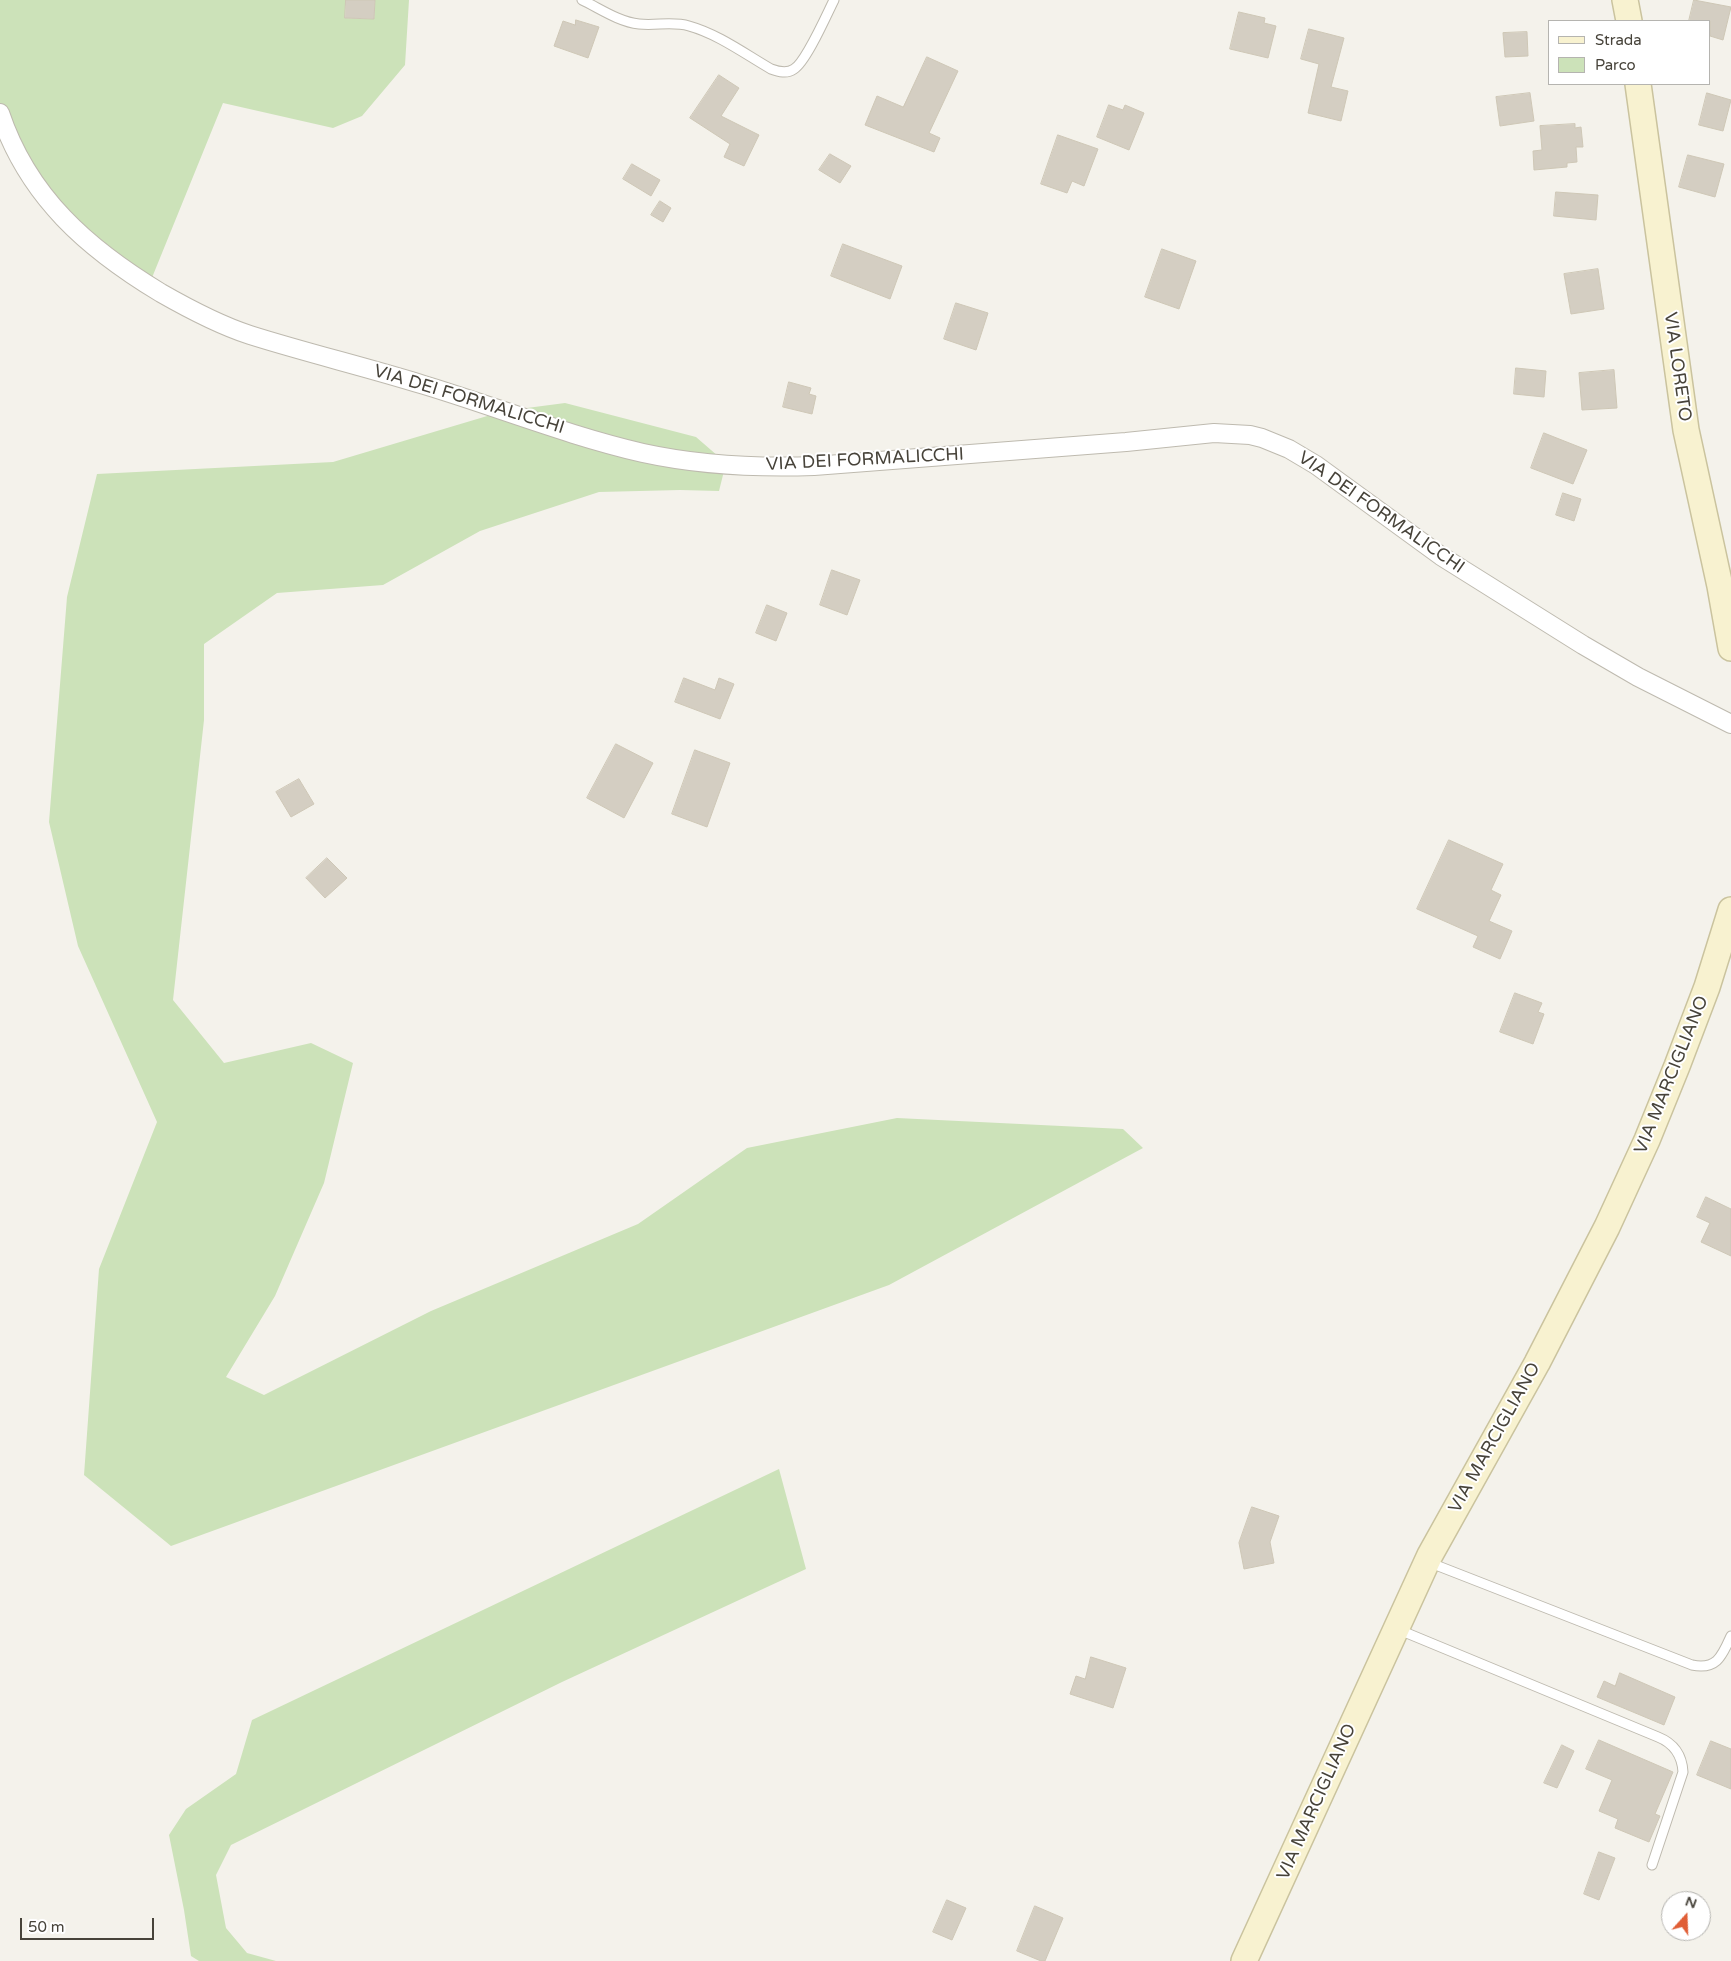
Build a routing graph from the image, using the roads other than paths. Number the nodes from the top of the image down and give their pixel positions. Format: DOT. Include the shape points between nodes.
graph roads {
  1 [pos="582,0"];
  2 [pos="834,0"];
  3 [pos="1625,0"];
  4 [pos="1629,20"];
  5 [pos="1638,85"];
  6 [pos="0,113"];
  7 [pos="1731,648"];
  8 [pos="1731,724"];
  9 [pos="1731,910"];
  10 [pos="1427,1562"];
  11 [pos="1396,1629"];
  12 [pos="1731,1636"];
  13 [pos="1652,1865"];
  14 [pos="1244,1961"];
  1 -- 2 [label="lane" via="637,24 690,26 771,69 783,72 794,70 802,61"];
  3 -- 4 [label="street"];
  5 -- 7 [label="street, VIA LORETO" via="1686,430"];
  6 -- 8 [label="street, VIA DEI FORMALICCHI" via="6,132 35,184 86,241 170,298 249,334 424,384 608,444 675,458 756,466 814,466 1214,433 1250,435 1274,442 1316,465 1441,556 1583,645"];
  9 -- 10 [label="street, VIA MARCIGLIANO" via="1707,987 1677,1066 1607,1227"];
  10 -- 11 [label="street, VIA MARCIGLIANO"];
  10 -- 12 [label="lane" via="1692,1665 1703,1667 1713,1664"];
  11 -- 13 [label="lane" via="1670,1743 1681,1760 1683,1772"];
  11 -- 14 [label="street, VIA MARCIGLIANO"];
}
